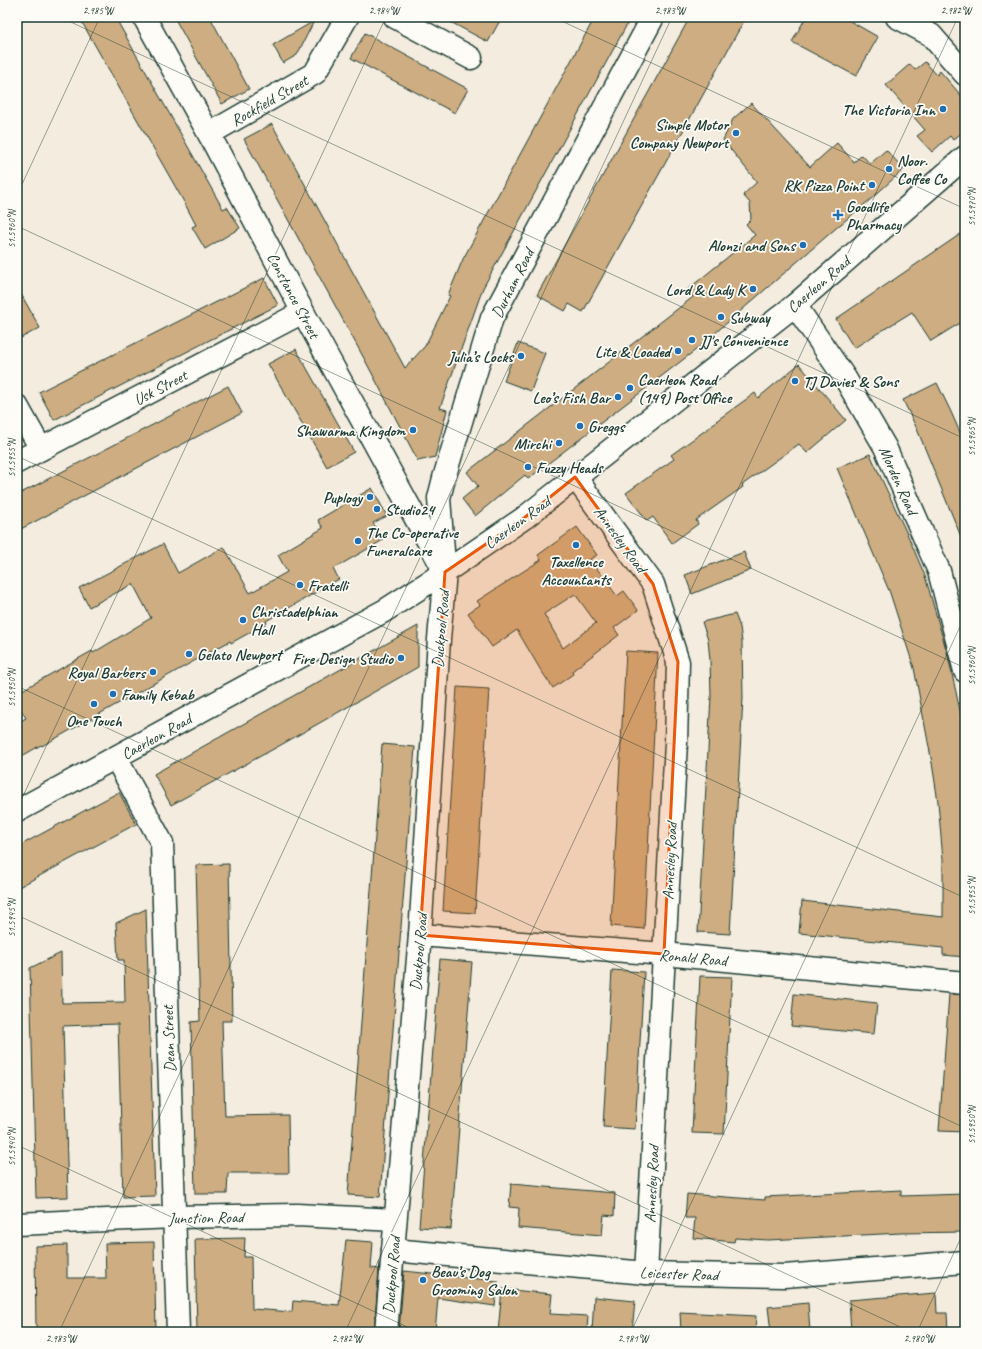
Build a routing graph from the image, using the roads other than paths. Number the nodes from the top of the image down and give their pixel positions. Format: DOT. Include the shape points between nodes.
graph roads {
  1 [pos="144,17"];
  2 [pos="347,17"];
  3 [pos="395,17"];
  4 [pos="653,17"];
  5 [pos="897,17"];
  6 [pos="471,58"];
  7 [pos="965,74"];
  8 [pos="209,134"];
  9 [pos="965,157"];
  10 [pos="795,305"];
  11 [pos="303,312"];
  12 [pos="17,406"];
  13 [pos="41,449"];
  14 [pos="17,462"];
  15 [pos="575,477"];
  16 [pos="445,572"];
  17 [pos="965,672"];
  18 [pos="116,758"];
  19 [pos="17,811"];
  20 [pos="420,935"];
  21 [pos="664,954"];
  22 [pos="965,984"];
  23 [pos="174,1217"];
  24 [pos="395,1220"];
  25 [pos="17,1224"];
  26 [pos="393,1250"];
  27 [pos="965,1262"];
  28 [pos="646,1273"];
  29 [pos="178,1332"];
  30 [pos="386,1332"];
  1 -- 8 [label="street, Constance Street"];
  2 -- 8 [label="street, Rockfield Street" via="315,73"];
  3 -- 6 [label="street"];
  4 -- 16 [label="street, Durham Road" via="492,318 439,498"];
  5 -- 7 [label="street" via="931,35"];
  8 -- 11 [label="street, Constance Street"];
  9 -- 10 [label="street, Caerleon Road"];
  10 -- 15 [label="street, Caerleon Road"];
  10 -- 17 [label="street, Morden Road" via="845,378 885,446 940,571"];
  11 -- 13 [label="street, Usk Street"];
  11 -- 16 [label="street, Constance Street"];
  12 -- 13 [label="street"];
  13 -- 14 [label="street, Usk Street"];
  15 -- 16 [label="street, Caerleon Road" via="524,518"];
  15 -- 21 [label="street, Annesley Road" via="653,584 678,662"];
  16 -- 18 [label="street, Caerleon Road" via="384,611"];
  16 -- 20 [label="street, Duckpool Road"];
  18 -- 19 [label="street, Caerleon Road"];
  18 -- 23 [label="street, Dean Street" via="162,843"];
  20 -- 21 [label="street, Ronald Road"];
  20 -- 24 [label="street, Duckpool Road"];
  21 -- 22 [label="street, Ronald Road"];
  21 -- 28 [label="street, Annesley Road"];
  23 -- 24 [label="street, Junction Road" via="297,1215"];
  23 -- 25 [label="street, Junction Road"];
  23 -- 29 [label="street, Dean Street"];
  24 -- 26 [label="street, Duckpool Road"];
  26 -- 28 [label="street, Leicester Road"];
  26 -- 30 [label="street, Duckpool Road"];
  27 -- 28 [label="street, Leicester Road" via="784,1276"];
}
